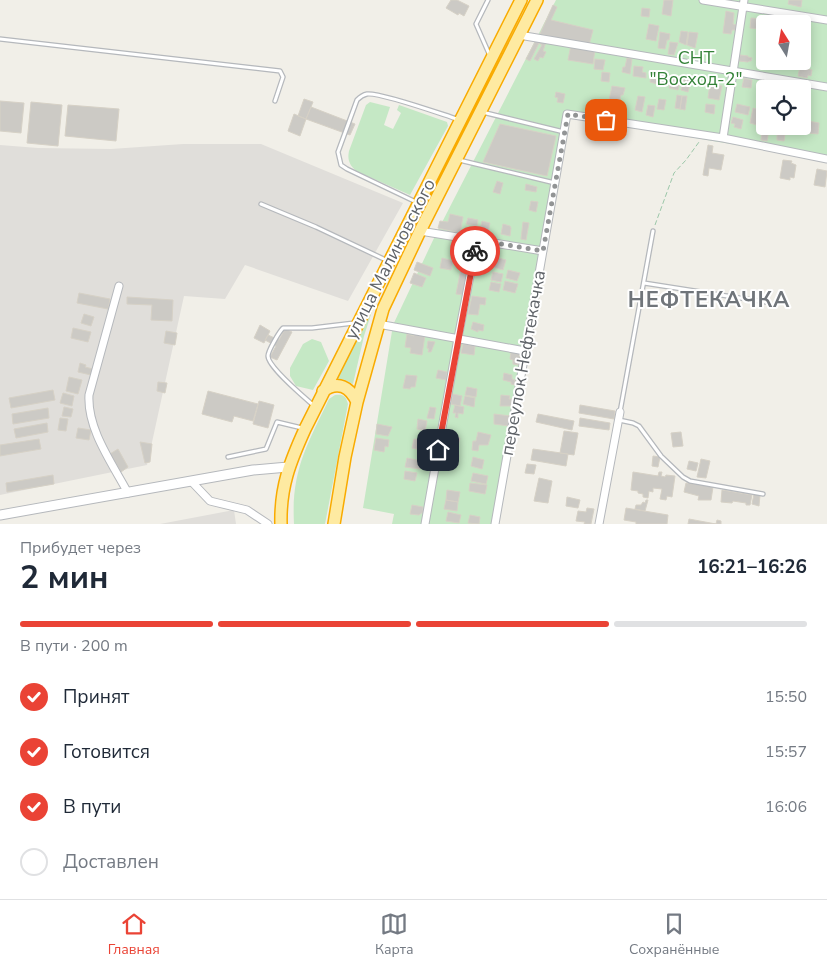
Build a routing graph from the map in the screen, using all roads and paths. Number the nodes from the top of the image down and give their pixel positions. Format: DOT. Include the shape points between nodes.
graph roads {
  1 [pos="488,0"];
  2 [pos="521,0"];
  3 [pos="537,0"];
  4 [pos="703,0"];
  5 [pos="744,4"];
  6 [pos="827,20"];
  7 [pos="520,35"];
  8 [pos="0,39"];
  9 [pos="491,59"];
  10 [pos="733,71"];
  11 [pos="827,87"];
  12 [pos="275,101"];
  13 [pos="481,112"];
  14 [pos="460,120"];
  15 [pos="564,132"];
  16 [pos="703,135"];
  17 [pos="723,138"];
  18 [pos="827,159"];
  19 [pos="456,160"];
  20 [pos="555,183"];
  21 [pos="418,203"];
  22 [pos="261,204"];
  23 [pos="420,231"];
  24 [pos="653,231"];
  25 [pos="477,240"];
  26 [pos="543,251"];
  27 [pos="388,262"];
  28 [pos="644,283"];
  29 [pos="119,286"];
  30 [pos="766,302"];
  31 [pos="358,323"];
  32 [pos="378,324"];
  33 [pos="458,338"];
  34 [pos="525,351"];
  35 [pos="323,391"];
  36 [pos="357,402"];
  37 [pos="315,408"];
  38 [pos="620,412"];
  39 [pos="619,420"];
  40 [pos="304,429"];
  41 [pos="228,457"];
  42 [pos="288,467"];
  43 [pos="191,481"];
  44 [pos="128,492"];
  45 [pos="763,494"];
  46 [pos="0,515"];
  47 [pos="334,521"];
  48 [pos="268,524"];
  49 [pos="281,524"];
  50 [pos="425,524"];
  51 [pos="495,524"];
  52 [pos="599,524"];
  1 -- 9 [label="lane" via="476,24"];
  2 -- 9 [label="highway, улица Малиновского"];
  3 -- 7 [label="highway, улица Малиновского"];
  4 -- 5 [label="street"];
  5 -- 6 [label="street"];
  5 -- 10 [label="street"];
  7 -- 10 [label="street"];
  7 -- 13 [label="highway, улица Малиновского"];
  8 -- 12 [label="lane" via="280,71 283,77"];
  9 -- 14 [label="highway, улица Малиновского"];
  10 -- 11 [label="street"];
  10 -- 17 [label="street"];
  13 -- 15 [label="lane"];
  13 -- 19 [label="highway, улица Малиновского"];
  14 -- 21 [label="highway, улица Малиновского"];
  14 -- 21 [label="lane" via="369,94 357,100 338,152 341,165"];
  15 -- 16 [label="street, переулок Нефтекачка" via="568,114"];
  15 -- 20 [label="street, переулок Нефтекачка"];
  16 -- 17 [label="street"];
  16 -- 24 [label="path" via="674,173"];
  17 -- 18 [label="street"];
  19 -- 20 [label="lane"];
  19 -- 23 [label="highway, улица Малиновского"];
  20 -- 26 [label="street, переулок Нефтекачка"];
  21 -- 27 [label="highway, улица Малиновского"];
  22 -- 27 [label="lane"];
  23 -- 25 [label="street"];
  23 -- 32 [label="highway, улица Малиновского"];
  24 -- 28 [label="lane"];
  25 -- 26 [label="street"];
  25 -- 33 [label="street"];
  26 -- 34 [label="street, переулок Нефтекачка"];
  27 -- 31 [label="highway, улица Малиновского"];
  28 -- 30 [label="lane"];
  28 -- 38 [label="lane"];
  29 -- 44 [label="street" via="89,404 92,425"];
  31 -- 35 [label="highway, улица Малиновского"];
  31 -- 37 [label="lane" via="283,328 268,354 286,381"];
  32 -- 33 [label="street"];
  32 -- 36 [label="highway, улица Малиновского"];
  33 -- 34 [label="street"];
  33 -- 50 [label="street"];
  34 -- 51 [label="street, переулок Нефтекачка"];
  35 -- 36 [label="highway" via="334,385 342,386 352,392"];
  35 -- 37 [label="highway, улица Малиновского"];
  36 -- 47 [label="highway, улица Малиновского"];
  37 -- 40 [label="highway, улица Малиновского"];
  38 -- 39 [label="street"];
  39 -- 45 [label="lane" via="639,426 661,456 690,481"];
  39 -- 52 [label="street"];
  40 -- 41 [label="lane" via="277,422 266,449"];
  40 -- 42 [label="highway, улица Малиновского"];
  42 -- 43 [label="street"];
  42 -- 49 [label="highway, улица Малиновского" via="282,490"];
  43 -- 44 [label="street"];
  43 -- 48 [label="street" via="210,501 246,510"];
  44 -- 46 [label="street"];
}
